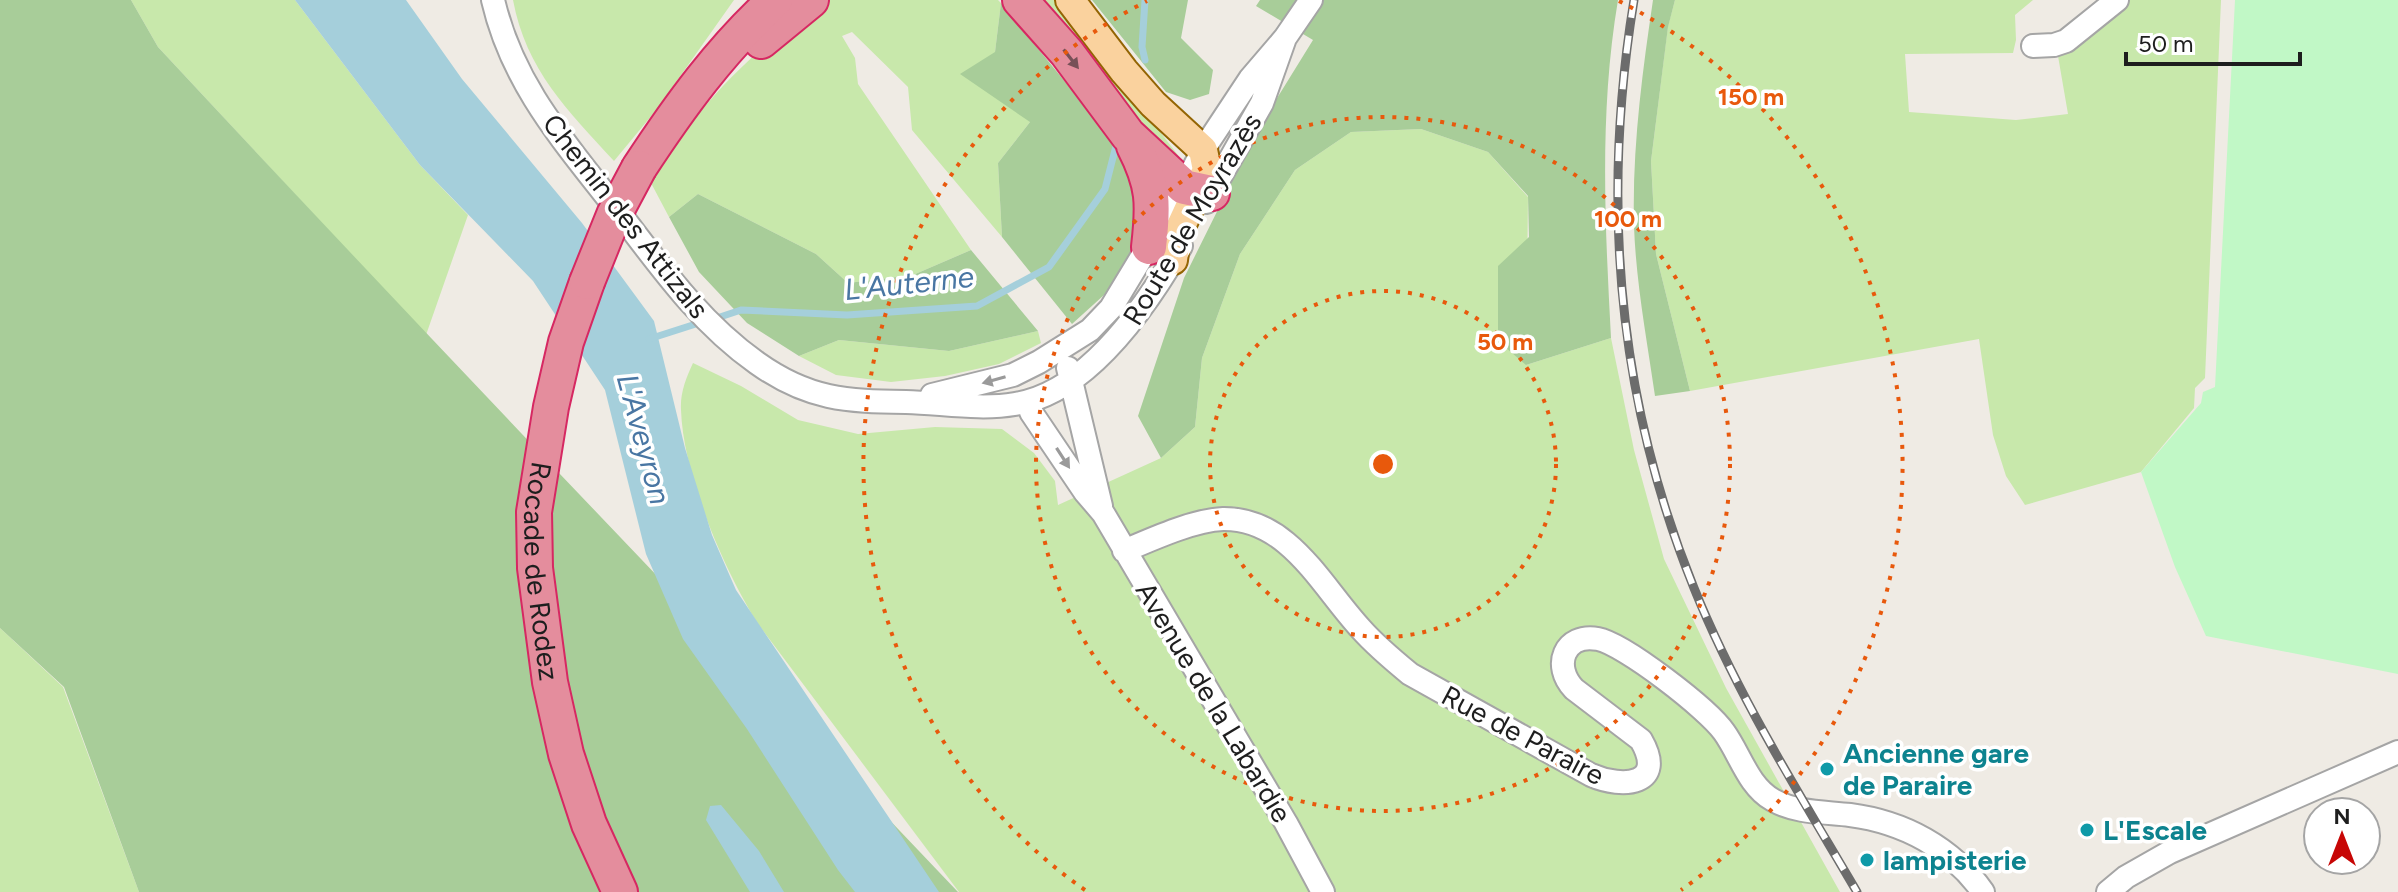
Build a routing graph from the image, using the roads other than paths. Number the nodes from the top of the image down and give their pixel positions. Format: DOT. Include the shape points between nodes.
graph roads {
  1 [pos="493,0"];
  2 [pos="811,0"];
  3 [pos="1020,0"];
  4 [pos="1070,0"];
  5 [pos="1311,0"];
  6 [pos="2117,0"];
  7 [pos="765,6"];
  8 [pos="1285,38"];
  9 [pos="2033,46"];
  10 [pos="678,109"];
  11 [pos="1128,135"];
  12 [pos="1203,150"];
  13 [pos="1198,190"];
  14 [pos="1161,254"];
  15 [pos="1064,348"];
  16 [pos="1070,380"];
  17 [pos="1031,401"];
  18 [pos="904,402"];
  19 [pos="1103,513"];
  20 [pos="1124,551"];
  21 [pos="542,568"];
  22 [pos="2398,752"];
  23 [pos="620,892"];
  24 [pos="643,892"];
  25 [pos="1323,892"];
  26 [pos="1983,892"];
  27 [pos="2108,892"];
  1 -- 18 [label="street, Chemin des Attizals" via="500,30 527,89 675,285 712,324 759,365 798,387 850,401"];
  2 -- 10 [label="highway" via="718,82"];
  3 -- 11 [label="highway, one-way"];
  4 -- 12 [label="main road" via="1153,104"];
  5 -- 8 [label="street, Route de Moyrazès"];
  6 -- 9 [label="street" via="2066,41"];
  7 -- 10 [label="highway"];
  8 -- 12 [label="street, Route de Moyrazès" via="1250,79"];
  8 -- 13 [label="street, Route de Moyrazès" via="1262,103"];
  10 -- 21 [label="highway, Rocade de Rodez, bridge" via="614,215 566,342 534,512"];
  11 -- 13 [label="highway"];
  11 -- 14 [label="highway" via="1148,173"];
  12 -- 13 [label="main road" via="1207,170"];
  13 -- 14 [label="main road" via="1176,237"];
  14 -- 15 [label="street, Route de Moyrazès" via="1090,330"];
  14 -- 16 [label="street, Route de Moyrazès" via="1160,284 1122,335"];
  15 -- 16 [label="street"];
  15 -- 17 [label="street"];
  15 -- 18 [label="street, Chemin des Attizals, one-way" via="1013,375"];
  16 -- 17 [label="street, Chemin des Attizals"];
  16 -- 19 [label="street, Avenue de la Labardie"];
  17 -- 18 [label="street, Chemin des Attizals" via="999,406"];
  17 -- 19 [label="street, Avenue de la Labardie, one-way" via="1031,412"];
  19 -- 20 [label="street, Avenue de la Labardie"];
  20 -- 25 [label="street, Avenue de la Labardie"];
  20 -- 26 [label="street, Rue de Paraire" via="1206,522 1262,526 1288,543 1360,628 1410,674 1591,775 1608,783 1633,783 1642,778 1648,760 1641,740 1574,689 1563,671 1563,657 1576,641 1611,643 1711,716 1770,799 1895,825 1944,851"];
  21 -- 23 [label="highway, Rocade de Rodez" via="550,682 566,754 589,824"];
  21 -- 24 [label="highway, Rocade de Rodez" via="584,738"];
  22 -- 27 [label="street" via="2170,852"];
}
